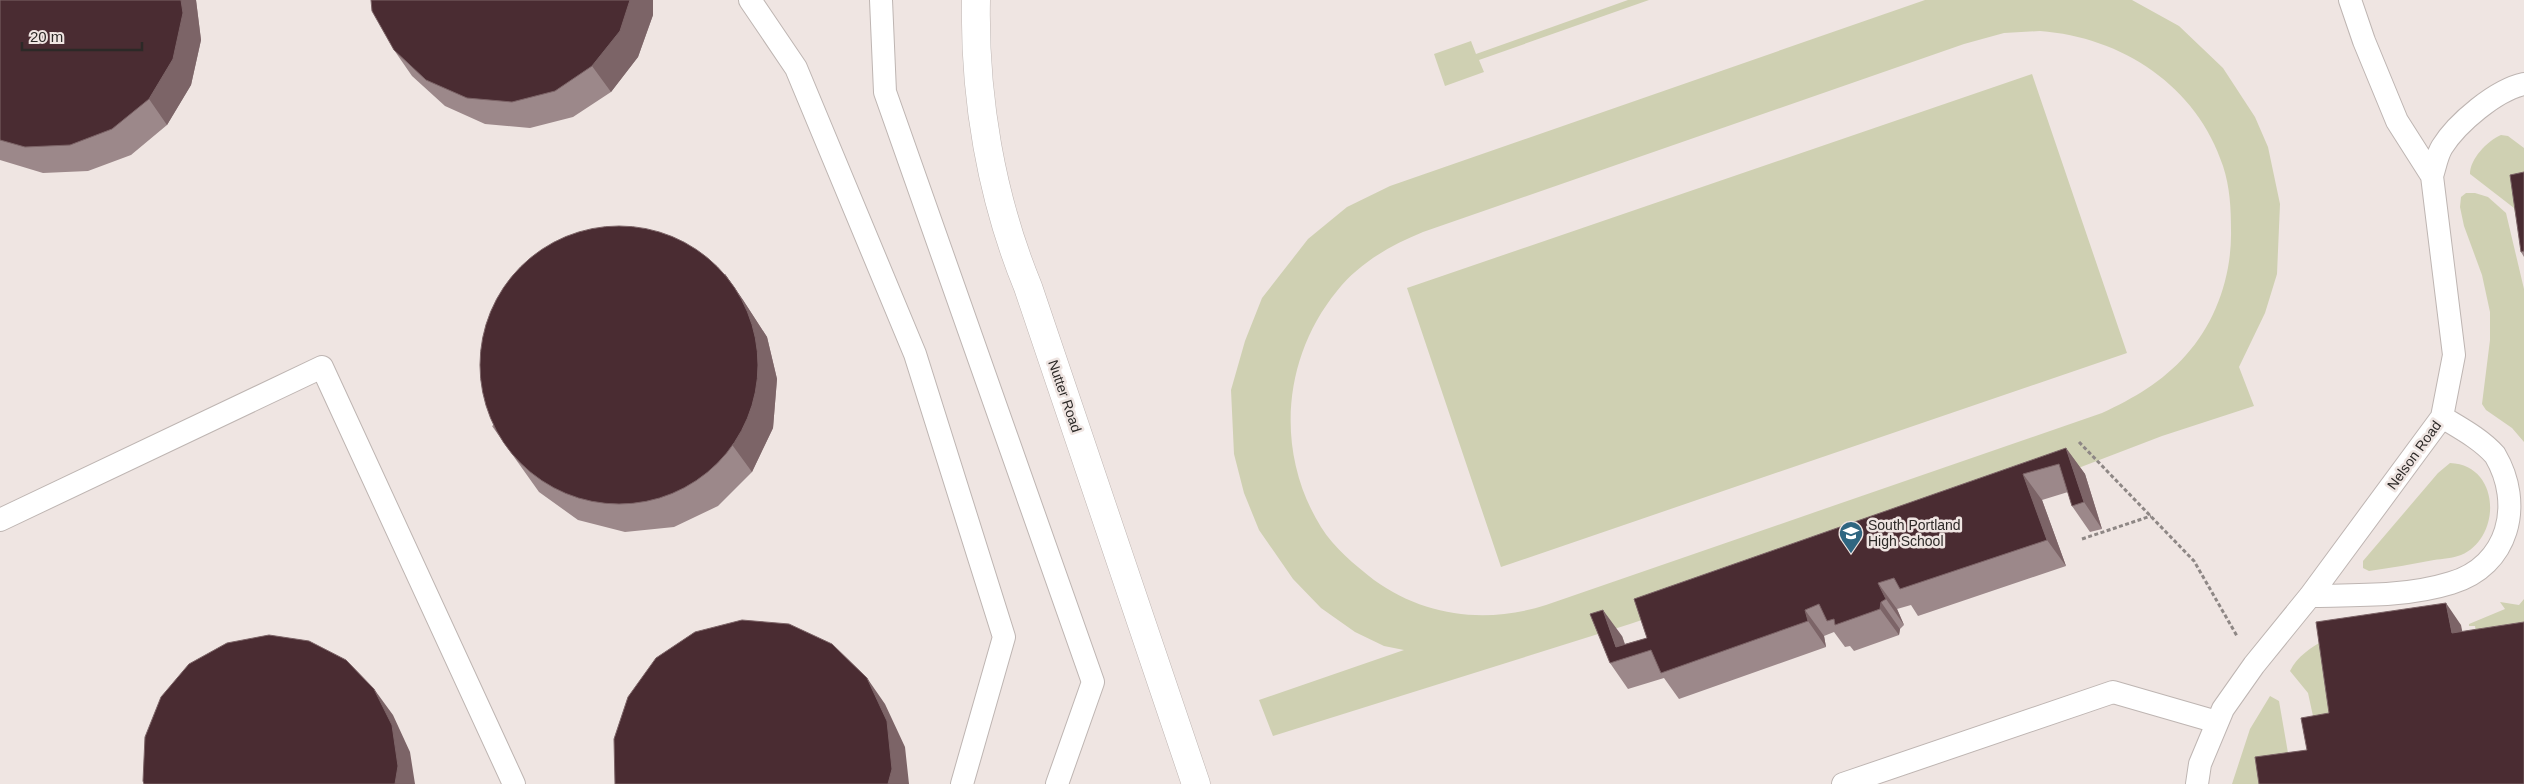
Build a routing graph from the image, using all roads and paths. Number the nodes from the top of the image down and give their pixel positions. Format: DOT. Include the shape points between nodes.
graph roads {
  1 [pos="750,0"];
  2 [pos="881,0"];
  3 [pos="976,0"];
  4 [pos="2350,0"];
  5 [pos="2524,84"];
  6 [pos="2432,176"];
  7 [pos="2442,417"];
  8 [pos="2079,442"];
  9 [pos="2151,516"];
  10 [pos="0,520"];
  11 [pos="2082,539"];
  12 [pos="2310,596"];
  13 [pos="2254,665"];
  14 [pos="2217,722"];
  15 [pos="514,784"];
  16 [pos="962,784"];
  17 [pos="1057,784"];
  18 [pos="1196,784"];
  19 [pos="1843,784"];
  20 [pos="2197,784"];
  1 -- 16 [label="lane" via="796,68 915,354 1004,637"];
  2 -- 17 [label="lane" via="885,92 1093,682"];
  3 -- 18 [label="street, Nutter Road" via="980,102 994,178 1014,251"];
  4 -- 6 [label="lane" via="2397,121"];
  5 -- 6 [label="lane, Nelson Road" via="2477,109 2457,128 2441,148"];
  6 -- 7 [label="lane, Nelson Road" via="2454,355"];
  7 -- 12 [label="lane, Nelson Road"];
  7 -- 12 [label="lane" via="2494,454 2510,477 2515,494 2515,515 2499,551 2476,572 2451,583 2378,594"];
  8 -- 9 [label="path"];
  9 -- 11 [label="path"];
  9 -- 13 [label="path" via="2194,561"];
  10 -- 15 [label="lane" via="322,367"];
  12 -- 13 [label="lane, Nelson Road"];
  13 -- 14 [label="lane, Nelson Road"];
  14 -- 19 [label="lane" via="2112,692"];
  14 -- 20 [label="lane, Nelson Road" via="2200,764"];
}
